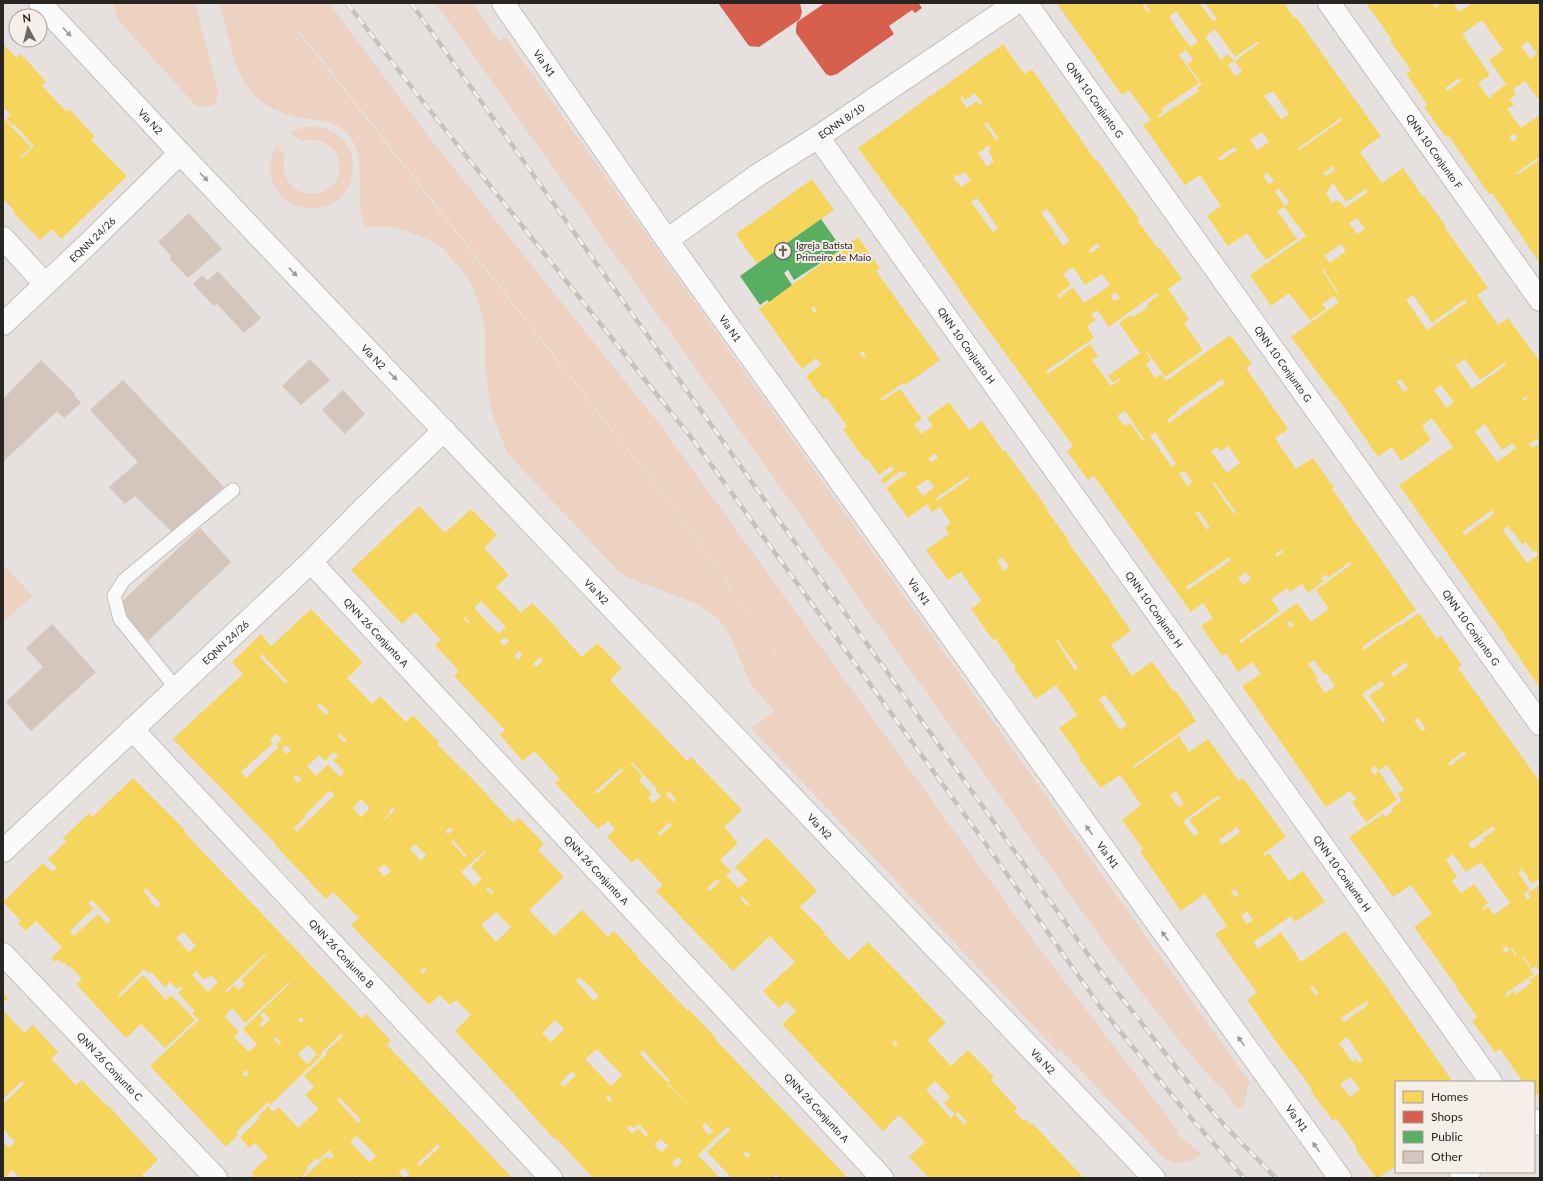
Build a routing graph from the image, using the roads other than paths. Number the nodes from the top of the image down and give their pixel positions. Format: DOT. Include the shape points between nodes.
graph roads {
  1 [pos="40,3"];
  2 [pos="503,3"];
  3 [pos="1016,3"];
  4 [pos="1026,3"];
  5 [pos="1329,3"];
  6 [pos="818,137"];
  7 [pos="180,153"];
  8 [pos="3,238"];
  9 [pos="667,240"];
  10 [pos="45,284"];
  11 [pos="1540,300"];
  12 [pos="3,324"];
  13 [pos="444,430"];
  14 [pos="233,490"];
  15 [pos="312,562"];
  16 [pos="176,688"];
  17 [pos="1540,724"];
  18 [pos="132,729"];
  19 [pos="3,851"];
  20 [pos="3,954"];
  21 [pos="1490,1081"];
  22 [pos="216,1178"];
  23 [pos="551,1178"];
  24 [pos="882,1178"];
  25 [pos="1154,1178"];
  26 [pos="1340,1178"];
  1 -- 7 [label="street, Via N2, one-way"];
  2 -- 9 [label="street, Via N1"];
  3 -- 6 [label="street, EQNN 8/10"];
  4 -- 17 [label="street, QNN 10 Conjunto G"];
  5 -- 11 [label="street, QNN 10 Conjunto F"];
  6 -- 9 [label="street, EQNN 8/10" via="758,175"];
  6 -- 21 [label="street, QNN 10 Conjunto H"];
  7 -- 10 [label="street, EQNN 24/26"];
  7 -- 13 [label="street, Via N2, one-way"];
  8 -- 10 [label="street"];
  26 -- 9 [label="street, Via N1, one-way"];
  10 -- 12 [label="street, EQNN 24/26"];
  13 -- 15 [label="street, EQNN 24/26"];
  13 -- 25 [label="street, Via N2"];
  14 -- 16 [label="lane" via="124,580 114,596 120,619"];
  15 -- 16 [label="street, EQNN 24/26"];
  15 -- 24 [label="street, QNN 26 Conjunto A"];
  16 -- 18 [label="street, EQNN 24/26"];
  18 -- 19 [label="street, EQNN 24/26"];
  18 -- 23 [label="street, QNN 26 Conjunto B"];
  20 -- 22 [label="street, QNN 26 Conjunto C"];
}
